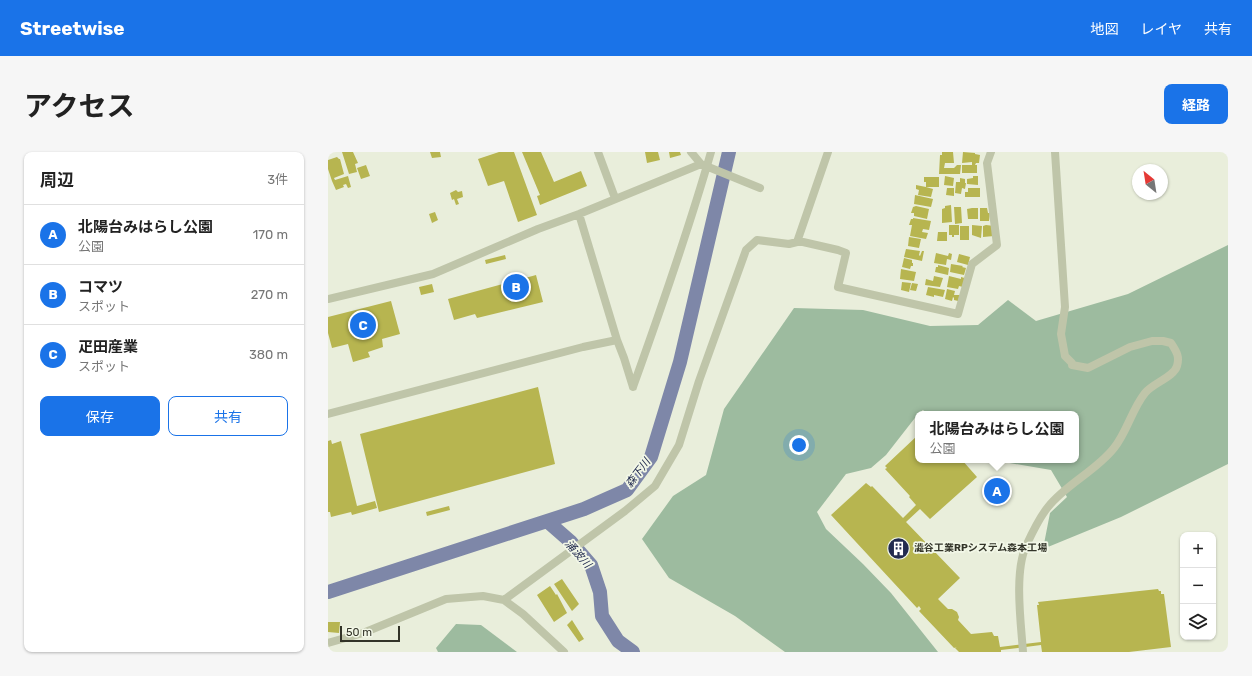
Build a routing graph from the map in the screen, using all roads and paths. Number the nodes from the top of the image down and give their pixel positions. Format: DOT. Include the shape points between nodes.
graph roads {
  1 [pos="598,152"];
  2 [pos="691,152"];
  3 [pos="711,152"];
  4 [pos="828,152"];
  5 [pos="991,152"];
  6 [pos="1055,152"];
  7 [pos="706,167"];
  8 [pos="758,187"];
  9 [pos="616,198"];
  10 [pos="579,214"];
  11 [pos="797,242"];
  12 [pos="328,299"];
  13 [pos="617,340"];
  14 [pos="328,414"];
  15 [pos="504,600"];
  16 [pos="328,643"];
  17 [pos="564,652"];
  18 [pos="1023,652"];
  1 -- 9 [label="street"];
  2 -- 7 [label="street"];
  3 -- 7 [label="street"];
  4 -- 11 [label="street"];
  5 -- 11 [label="street" via="987,163 997,245 972,264 958,314 838,287 846,253"];
  6 -- 18 [label="street" via="1065,307 1061,334 1065,356 1072,365 1088,368 1130,347 1152,341 1171,343 1179,356 1173,372 1149,389 1140,399 1114,449 1048,506 1039,521 1025,548 1019,584"];
  7 -- 8 [label="street"];
  7 -- 9 [label="street"];
  7 -- 13 [label="street" via="673,275 633,387"];
  9 -- 10 [label="street"];
  10 -- 12 [label="street" via="433,274"];
  10 -- 13 [label="street"];
  11 -- 15 [label="street" via="789,244 757,240 746,250 679,445 655,486"];
  13 -- 14 [label="street"];
  15 -- 16 [label="street" via="483,596 446,599 364,633"];
  15 -- 17 [label="street"];
}
